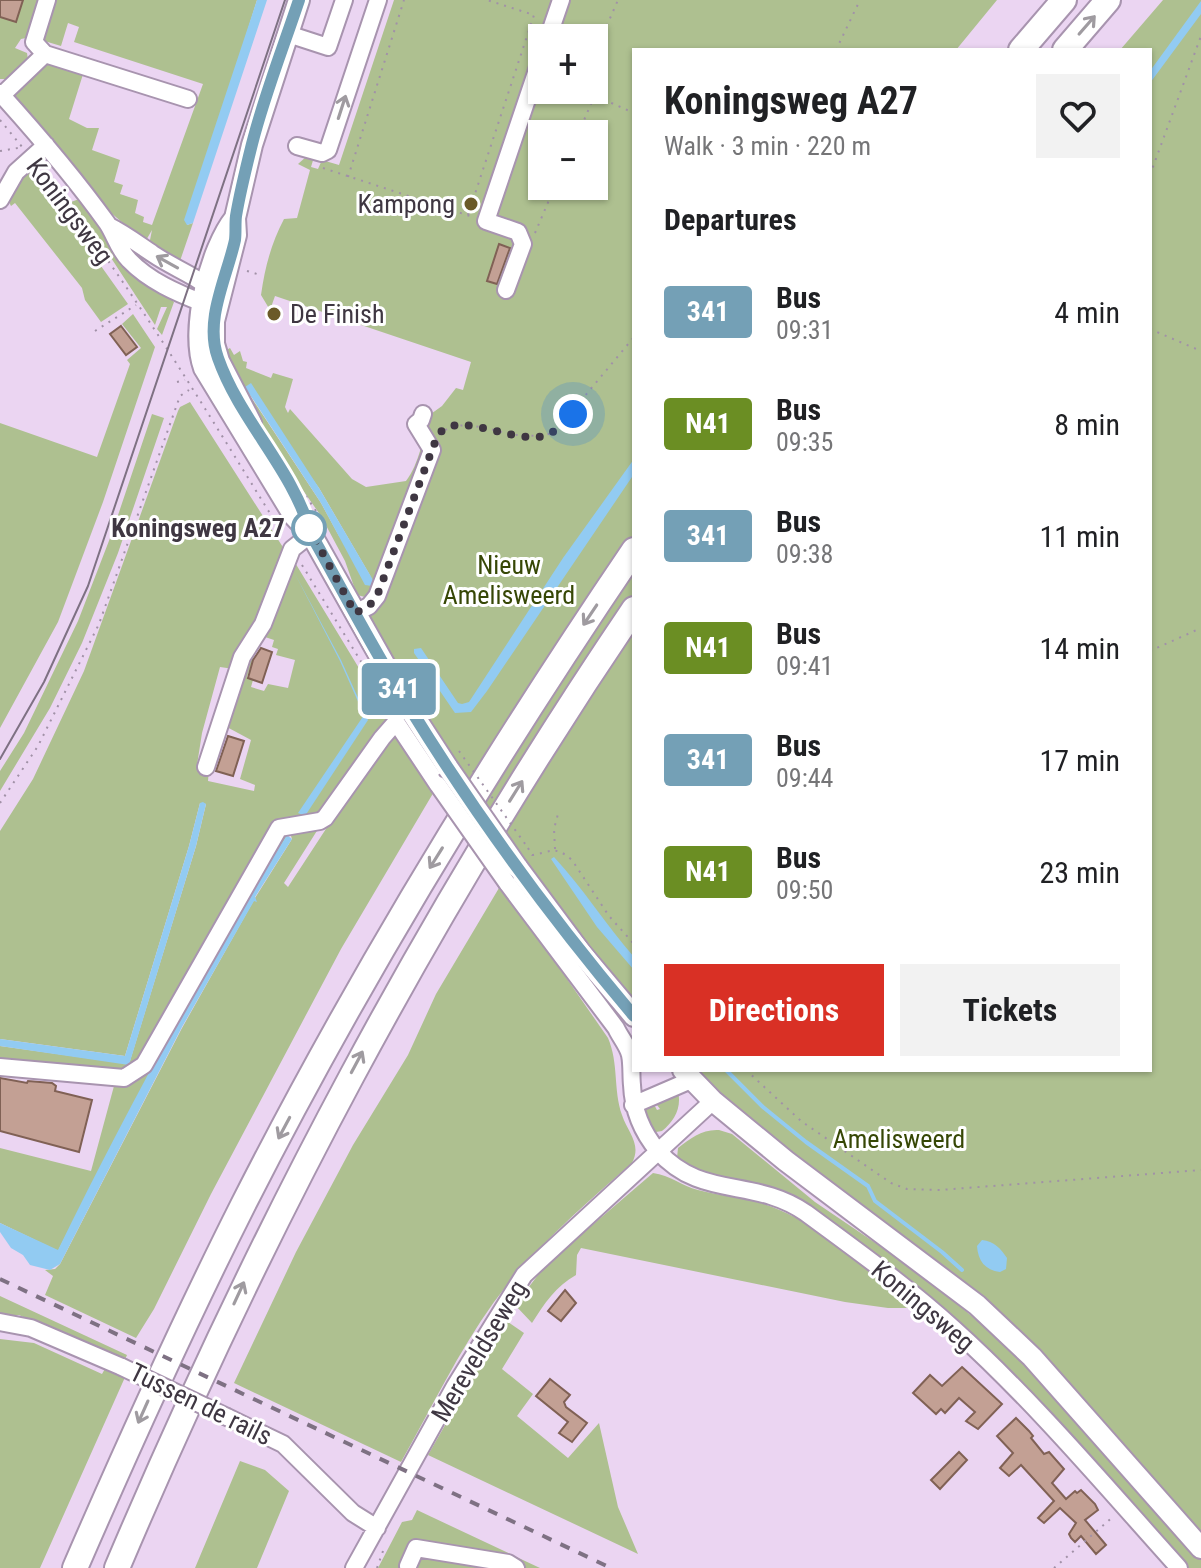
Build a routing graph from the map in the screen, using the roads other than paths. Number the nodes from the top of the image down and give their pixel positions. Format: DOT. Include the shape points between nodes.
graph roads {
  1 [pos="47,0"];
  2 [pos="299,0"];
  3 [pos="344,0"];
  4 [pos="378,0"];
  5 [pos="561,0"];
  6 [pos="1064,0"];
  7 [pos="1108,0"];
  8 [pos="553,24"];
  9 [pos="288,34"];
  10 [pos="1023,48"];
  11 [pos="1067,48"];
  12 [pos="45,54"];
  13 [pos="1,95"];
  14 [pos="528,96"];
  15 [pos="188,99"];
  16 [pos="46,145"];
  17 [pos="297,146"];
  18 [pos="0,200"];
  19 [pos="506,290"];
  20 [pos="210,294"];
  21 [pos="423,414"];
  22 [pos="311,534"];
  23 [pos="632,553"];
  24 [pos="632,612"];
  25 [pos="355,613"];
  26 [pos="206,767"];
  27 [pos="448,768"];
  28 [pos="512,875"];
  29 [pos="632,1014"];
  30 [pos="0,1067"];
  31 [pos="687,1075"];
  32 [pos="713,1101"];
  33 [pos="633,1105"];
  34 [pos="658,1151"];
  35 [pos="0,1322"];
  36 [pos="377,1528"];
  37 [pos="1201,1548"];
  38 [pos="408,1566"];
  39 [pos="75,1568"];
  40 [pos="117,1568"];
  41 [pos="354,1568"];
  42 [pos="516,1568"];
  43 [pos="1179,1568"];
  1 -- 12 [label="street" via="34,42"];
  2 -- 9 [label="main road"];
  3 -- 9 [label="street" via="328,47"];
  17 -- 4 [label="street, one-way" via="328,150"];
  5 -- 8 [label="street"];
  6 -- 10 [label="highway"];
  11 -- 7 [label="highway, one-way"];
  9 -- 20 [label="main road" via="257,125 235,218 236,235"];
  12 -- 13 [label="street"];
  12 -- 15 [label="street"];
  13 -- 16 [label="street, Koningsweg"];
  14 -- 19 [label="street" via="486,221 518,232 523,244"];
  16 -- 18 [label="street" via="24,153"];
  16 -- 20 [label="street, Koningsweg" via="137,267 168,288"];
  20 -- 22 [label="main road, Koningsweg" via="198,327 198,353 294,516"];
  21 -- 25 [label="street" via="416,424 432,450 377,596"];
  22 -- 25 [label="main road, Koningsweg"];
  22 -- 26 [label="street" via="292,549 263,624 242,657"];
  23 -- 39 [label="highway, one-way" via="424,877 323,1056 188,1316"];
  40 -- 24 [label="highway, one-way" via="242,1287 354,1067 462,877"];
  25 -- 27 [label="main road, Koningsweg"];
  27 -- 28 [label="main road, Koningsweg, bridge"];
  27 -- 30 [label="street, Koningsweg" via="396,722 325,818 279,828 144,1065 124,1078"];
  28 -- 29 [label="main road, Koningsweg"];
  28 -- 33 [label="street, Koningsweg" via="616,1028 630,1055"];
  31 -- 32 [label="main road, Koningsweg"];
  31 -- 33 [label="street, Koningsweg"];
  32 -- 34 [label="street, Mereveldseweg"];
  32 -- 37 [label="main road, Koningsweg" via="977,1305 1032,1357"];
  33 -- 34 [label="street, Koningsweg"];
  34 -- 36 [label="street, Mereveldseweg" via="524,1275"];
  34 -- 43 [label="street, Koningsweg" via="696,1180 785,1200 911,1291 1030,1403"];
  35 -- 36 [label="street, Tussen de rails, bridge" via="31,1328 122,1367 283,1444 353,1513"];
  36 -- 41 [label="street, Mereveldseweg"];
  38 -- 42 [label="street" via="416,1548"];
}
